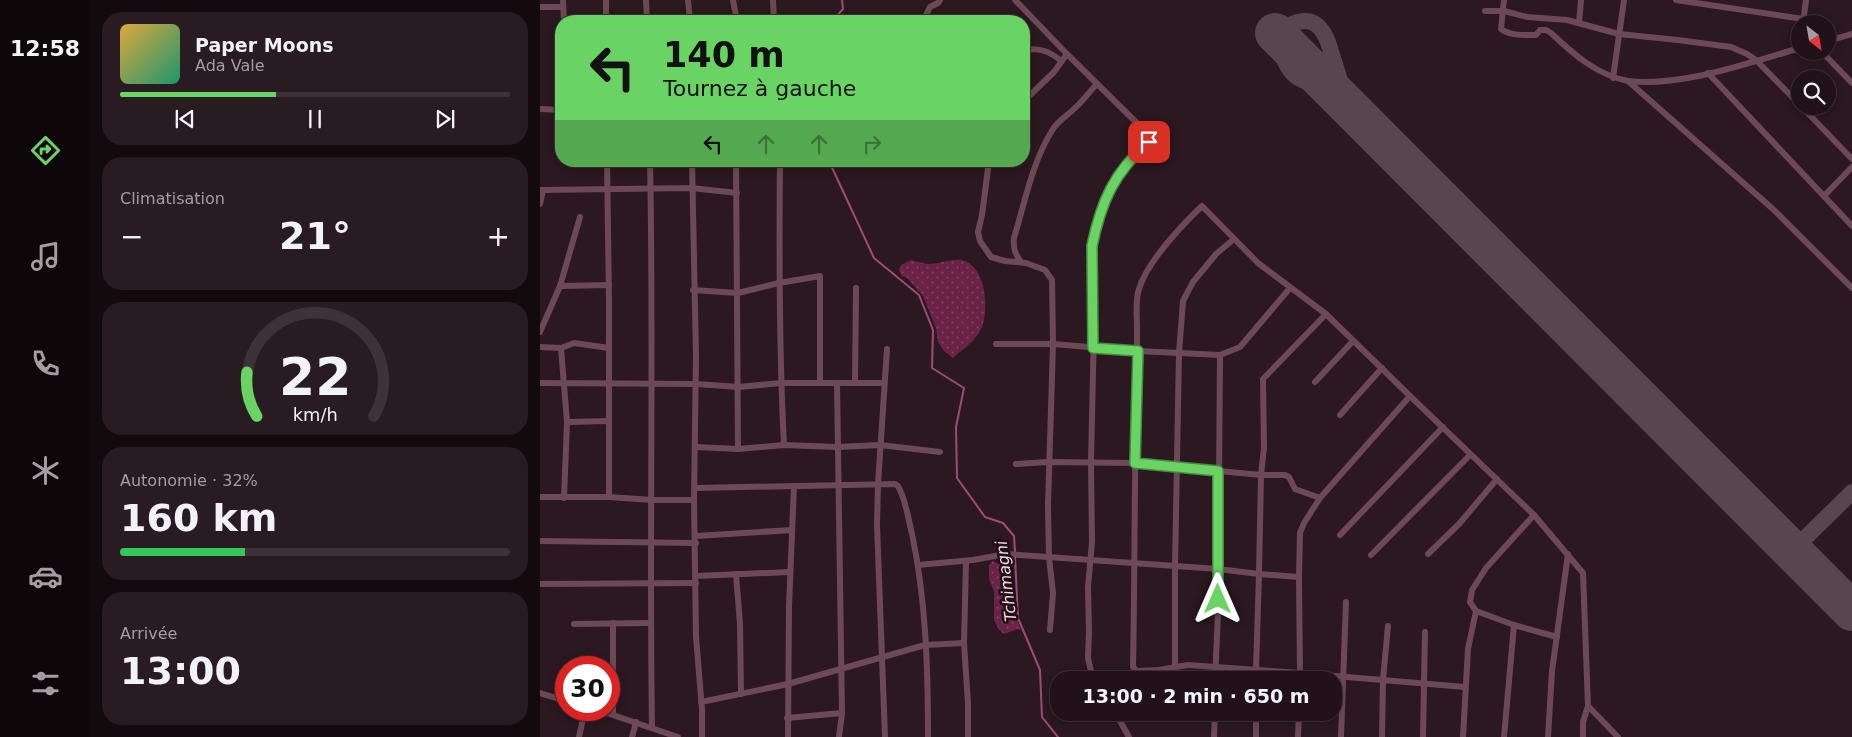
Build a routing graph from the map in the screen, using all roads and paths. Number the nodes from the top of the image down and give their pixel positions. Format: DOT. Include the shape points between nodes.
graph roads {
  1 [pos="606,0"];
  2 [pos="646,0"];
  3 [pos="688,0"];
  4 [pos="733,0"];
  5 [pos="773,0"];
  6 [pos="940,0"];
  7 [pos="1014,0"];
  8 [pos="1504,0"];
  9 [pos="1581,0"];
  10 [pos="1624,0"];
  11 [pos="1676,0"];
  12 [pos="1806,0"];
  13 [pos="563,3"];
  14 [pos="540,7"];
  15 [pos="1485,11"];
  16 [pos="1504,11"];
  17 [pos="606,15"];
  18 [pos="647,15"];
  19 [pos="689,15"];
  20 [pos="736,15"];
  21 [pos="774,15"];
  22 [pos="926,15"];
  23 [pos="1029,15"];
  24 [pos="1804,15"];
  25 [pos="1030,16"];
  26 [pos="1791,20"];
  27 [pos="1579,23"];
  28 [pos="1619,34"];
  29 [pos="1852,34"];
  30 [pos="1836,39"];
  31 [pos="1030,50"];
  32 [pos="1791,50"];
  33 [pos="1067,54"];
  34 [pos="1756,60"];
  35 [pos="1830,60"];
  36 [pos="1061,61"];
  37 [pos="1708,73"];
  38 [pos="1613,78"];
  39 [pos="1628,81"];
  40 [pos="1852,83"];
  41 [pos="1096,84"];
  42 [pos="1030,95"];
  43 [pos="1791,96"];
  44 [pos="540,109"];
  45 [pos="555,110"];
  46 [pos="1810,115"];
  47 [pos="1852,159"];
  48 [pos="607,167"];
  49 [pos="650,167"];
  50 [pos="692,167"];
  51 [pos="736,167"];
  52 [pos="780,167"];
  53 [pos="988,167"];
  54 [pos="1852,167"];
  55 [pos="692,188"];
  56 [pos="607,189"];
  57 [pos="650,189"];
  58 [pos="541,190"];
  59 [pos="737,193"];
  60 [pos="1824,196"];
  61 [pos="540,204"];
  62 [pos="580,217"];
  63 [pos="1852,226"];
  64 [pos="1234,239"];
  65 [pos="1021,262"];
  66 [pos="779,283"];
  67 [pos="609,285"];
  68 [pos="560,286"];
  69 [pos="856,288"];
  70 [pos="1290,288"];
  71 [pos="1852,288"];
  72 [pos="693,290"];
  73 [pos="738,293"];
  74 [pos="1326,314"];
  75 [pos="540,332"];
  76 [pos="1353,341"];
  77 [pos="996,344"];
  78 [pos="1053,344"];
  79 [pos="540,347"];
  80 [pos="561,348"];
  81 [pos="609,348"];
  82 [pos="887,348"];
  83 [pos="1093,348"];
  84 [pos="1138,351"];
  85 [pos="1179,352"];
  86 [pos="1220,355"];
  87 [pos="1382,368"];
  88 [pos="837,382"];
  89 [pos="854,382"];
  90 [pos="1315,382"];
  91 [pos="540,383"];
  92 [pos="564,383"];
  93 [pos="608,383"];
  94 [pos="651,383"];
  95 [pos="781,383"];
  96 [pos="820,383"];
  97 [pos="696,384"];
  98 [pos="883,384"];
  99 [pos="739,387"];
  100 [pos="1410,396"];
  101 [pos="1340,415"];
  102 [pos="608,421"];
  103 [pos="567,422"];
  104 [pos="1443,427"];
  105 [pos="784,445"];
  106 [pos="880,445"];
  107 [pos="695,447"];
  108 [pos="838,447"];
  109 [pos="738,449"];
  110 [pos="940,452"];
  111 [pos="1470,455"];
  112 [pos="1048,462"];
  113 [pos="1091,462"];
  114 [pos="1135,463"];
  115 [pos="1016,464"];
  116 [pos="1178,466"];
  117 [pos="1218,471"];
  118 [pos="1261,474"];
  119 [pos="1497,479"];
  120 [pos="878,484"];
  121 [pos="794,486"];
  122 [pos="838,486"];
  123 [pos="695,488"];
  124 [pos="540,497"];
  125 [pos="609,497"];
  126 [pos="564,498"];
  127 [pos="1320,498"];
  128 [pos="652,500"];
  129 [pos="694,500"];
  130 [pos="1534,515"];
  131 [pos="792,530"];
  132 [pos="1340,535"];
  133 [pos="696,539"];
  134 [pos="540,541"];
  135 [pos="651,542"];
  136 [pos="1428,554"];
  137 [pos="1568,554"];
  138 [pos="1371,555"];
  139 [pos="1049,557"];
  140 [pos="1089,560"];
  141 [pos="966,561"];
  142 [pos="1135,563"];
  143 [pos="918,565"];
  144 [pos="1175,567"];
  145 [pos="1218,569"];
  146 [pos="790,572"];
  147 [pos="736,574"];
  148 [pos="1260,574"];
  149 [pos="1299,577"];
  150 [pos="696,580"];
  151 [pos="650,582"];
  152 [pos="540,584"];
  153 [pos="1346,602"];
  154 [pos="1476,611"];
  155 [pos="613,623"];
  156 [pos="574,624"];
  157 [pos="650,624"];
  158 [pos="1514,625"];
  159 [pos="1388,626"];
  160 [pos="1050,630"];
  161 [pos="1425,632"];
  162 [pos="1557,636"];
  163 [pos="964,643"];
  164 [pos="925,645"];
  165 [pos="613,656"];
  166 [pos="881,658"];
  167 [pos="1175,666"];
  168 [pos="1215,667"];
  169 [pos="840,669"];
  170 [pos="1256,670"];
  171 [pos="1091,671"];
  172 [pos="1215,671"];
  173 [pos="1263,671"];
  174 [pos="1300,671"];
  175 [pos="1342,676"];
  176 [pos="1383,680"];
  177 [pos="788,684"];
  178 [pos="1424,684"];
  179 [pos="1465,687"];
  180 [pos="540,693"];
  181 [pos="741,694"];
  182 [pos="555,698"];
  183 [pos="701,702"];
  184 [pos="1588,706"];
  185 [pos="842,713"];
  186 [pos="620,716"];
  187 [pos="787,718"];
  188 [pos="583,721"];
  189 [pos="1120,721"];
  190 [pos="1215,721"];
  191 [pos="1256,721"];
  192 [pos="1299,721"];
  193 [pos="1341,721"];
  194 [pos="636,722"];
  195 [pos="652,728"];
  196 [pos="579,737"];
  197 [pos="632,737"];
  198 [pos="678,737"];
  199 [pos="702,737"];
  200 [pos="788,737"];
  201 [pos="839,737"];
  202 [pos="885,737"];
  203 [pos="928,737"];
  204 [pos="968,737"];
  205 [pos="1129,737"];
  206 [pos="1214,737"];
  207 [pos="1256,737"];
  208 [pos="1298,737"];
  209 [pos="1341,737"];
  210 [pos="1382,737"];
  211 [pos="1423,737"];
  212 [pos="1463,737"];
  213 [pos="1504,737"];
  214 [pos="1548,737"];
  215 [pos="1583,737"];
  216 [pos="1618,737"];
  1 -- 17 [label="street"];
  2 -- 18 [label="street"];
  3 -- 19 [label="street"];
  4 -- 20 [label="street"];
  5 -- 21 [label="street"];
  6 -- 22 [label="street" via="930,7"];
  7 -- 23 [label="street"];
  8 -- 16 [label="street"];
  9 -- 27 [label="street"];
  10 -- 28 [label="street"];
  11 -- 26 [label="street"];
  12 -- 24 [label="street"];
  13 -- 14 [label="street"];
  15 -- 16 [label="street"];
  16 -- 27 [label="street"];
  16 -- 38 [label="street" via="1501,29 1508,34 1536,35 1540,30 1546,30 1581,60"];
  25 -- 33 [label="street"];
  27 -- 28 [label="street"];
  28 -- 34 [label="street" via="1731,47"];
  28 -- 38 [label="street"];
  29 -- 30 [label="street"];
  31 -- 36 [label="street" via="1044,50"];
  32 -- 34 [label="street"];
  33 -- 36 [label="street"];
  33 -- 41 [label="street"];
  34 -- 37 [label="street"];
  34 -- 43 [label="street"];
  35 -- 40 [label="street"];
  36 -- 42 [label="street"];
  37 -- 39 [label="street" via="1663,82"];
  37 -- 60 [label="street"];
  38 -- 39 [label="street"];
  39 -- 71 [label="street" via="1774,210"];
  41 -- 65 [label="street" via="1060,120 1041,153 1014,238 1016,254"];
  41 -- 83 [label="street" via="1150,139 1114,180 1105,197 1096,229 1092,246"];
  44 -- 45 [label="street"];
  46 -- 47 [label="street"];
  48 -- 56 [label="street"];
  49 -- 57 [label="street"];
  50 -- 55 [label="street"];
  51 -- 59 [label="street"];
  52 -- 66 [label="street"];
  53 -- 65 [label="street" via="978,232 980,241 991,257"];
  54 -- 60 [label="street"];
  55 -- 57 [label="street"];
  55 -- 59 [label="street"];
  55 -- 72 [label="street"];
  56 -- 57 [label="street"];
  56 -- 58 [label="street"];
  56 -- 67 [label="street"];
  57 -- 94 [label="street"];
  58 -- 61 [label="street"];
  59 -- 73 [label="street"];
  60 -- 63 [label="street"];
  62 -- 68 [label="street"];
  64 -- 70 [label="street"];
  64 -- 84 [label="street" via="1202,206 1183,224 1142,281 1137,297"];
  64 -- 85 [label="street" via="1216,254 1187,291"];
  65 -- 78 [label="street" via="1045,270 1052,280"];
  66 -- 73 [label="street"];
  66 -- 95 [label="street"];
  66 -- 96 [label="street" via="818,276 822,279"];
  67 -- 68 [label="street"];
  67 -- 81 [label="street"];
  68 -- 75 [label="street"];
  69 -- 89 [label="street"];
  70 -- 74 [label="street"];
  70 -- 86 [label="street" via="1240,347"];
  72 -- 73 [label="street"];
  72 -- 97 [label="street"];
  73 -- 99 [label="street"];
  74 -- 76 [label="street"];
  74 -- 118 [label="street" via="1263,378"];
  76 -- 87 [label="street"];
  76 -- 90 [label="street"];
  77 -- 78 [label="street"];
  78 -- 83 [label="street"];
  78 -- 112 [label="street"];
  79 -- 80 [label="street"];
  80 -- 81 [label="street" via="574,343"];
  80 -- 92 [label="street"];
  81 -- 93 [label="street"];
  82 -- 98 [label="street"];
  83 -- 84 [label="street"];
  83 -- 113 [label="street"];
  84 -- 85 [label="street"];
  84 -- 114 [label="street"];
  85 -- 86 [label="street"];
  85 -- 116 [label="street"];
  86 -- 117 [label="street"];
  87 -- 100 [label="street"];
  87 -- 101 [label="street"];
  88 -- 89 [label="street"];
  88 -- 96 [label="street"];
  88 -- 108 [label="street"];
  89 -- 98 [label="street"];
  91 -- 92 [label="street"];
  92 -- 93 [label="street"];
  92 -- 103 [label="street"];
  93 -- 94 [label="street"];
  93 -- 102 [label="street"];
  94 -- 97 [label="street"];
  94 -- 128 [label="street"];
  95 -- 96 [label="street"];
  95 -- 99 [label="street"];
  95 -- 105 [label="street"];
  97 -- 99 [label="street"];
  97 -- 107 [label="street"];
  98 -- 106 [label="street"];
  99 -- 109 [label="street"];
  100 -- 104 [label="street"];
  100 -- 127 [label="street"];
  102 -- 103 [label="street"];
  102 -- 125 [label="street"];
  103 -- 126 [label="street"];
  104 -- 111 [label="street"];
  104 -- 132 [label="street"];
  105 -- 108 [label="street"];
  105 -- 109 [label="street"];
  106 -- 108 [label="street"];
  106 -- 110 [label="street"];
  106 -- 120 [label="street"];
  107 -- 109 [label="street"];
  107 -- 123 [label="street"];
  108 -- 122 [label="street"];
  111 -- 119 [label="street"];
  111 -- 138 [label="street"];
  112 -- 113 [label="street"];
  112 -- 115 [label="street"];
  112 -- 139 [label="street"];
  113 -- 114 [label="street"];
  113 -- 140 [label="street" via="1092,542"];
  114 -- 116 [label="street"];
  114 -- 142 [label="street"];
  116 -- 117 [label="street"];
  116 -- 144 [label="street"];
  117 -- 118 [label="street"];
  117 -- 145 [label="street"];
  118 -- 127 [label="street" via="1286,475 1295,488"];
  118 -- 148 [label="street"];
  119 -- 130 [label="street"];
  119 -- 136 [label="street" via="1459,524"];
  120 -- 122 [label="street"];
  120 -- 143 [label="street" via="895,484 900,490"];
  120 -- 166 [label="street"];
  121 -- 122 [label="street"];
  121 -- 123 [label="street"];
  121 -- 131 [label="street"];
  122 -- 169 [label="street"];
  123 -- 129 [label="street"];
  124 -- 126 [label="street"];
  125 -- 126 [label="street"];
  125 -- 128 [label="street"];
  127 -- 149 [label="street" via="1300,533"];
  128 -- 129 [label="street"];
  128 -- 135 [label="street"];
  129 -- 133 [label="street"];
  130 -- 137 [label="street"];
  130 -- 154 [label="street" via="1486,568 1472,590 1470,602"];
  131 -- 133 [label="street"];
  131 -- 146 [label="street"];
  133 -- 135 [label="street"];
  133 -- 150 [label="street"];
  134 -- 135 [label="street"];
  135 -- 151 [label="street"];
  137 -- 162 [label="street"];
  137 -- 184 [label="street" via="1583,573"];
  139 -- 140 [label="street"];
  139 -- 141 [label="street" via="1006,554"];
  139 -- 160 [label="street" via="1053,593"];
  140 -- 142 [label="street"];
  140 -- 171 [label="street" via="1088,658"];
  141 -- 143 [label="street"];
  141 -- 163 [label="street"];
  142 -- 144 [label="street"];
  142 -- 167 [label="street" via="1134,670"];
  143 -- 164 [label="street"];
  144 -- 145 [label="street"];
  144 -- 167 [label="street"];
  145 -- 148 [label="street"];
  145 -- 168 [label="street"];
  146 -- 147 [label="street"];
  146 -- 177 [label="street"];
  147 -- 150 [label="street"];
  147 -- 181 [label="street"];
  148 -- 149 [label="street"];
  148 -- 170 [label="street"];
  149 -- 174 [label="street"];
  150 -- 151 [label="street"];
  150 -- 183 [label="street"];
  151 -- 152 [label="street"];
  151 -- 157 [label="street"];
  153 -- 175 [label="street"];
  154 -- 158 [label="street"];
  154 -- 179 [label="street"];
  155 -- 156 [label="street"];
  155 -- 157 [label="street"];
  155 -- 165 [label="street"];
  157 -- 195 [label="street"];
  158 -- 162 [label="street"];
  158 -- 213 [label="street"];
  159 -- 176 [label="street"];
  161 -- 178 [label="street"];
  162 -- 214 [label="street"];
  163 -- 164 [label="street"];
  163 -- 204 [label="street"];
  164 -- 166 [label="street"];
  164 -- 203 [label="street"];
  166 -- 169 [label="street"];
  166 -- 202 [label="street"];
  167 -- 168 [label="street"];
  168 -- 170 [label="street"];
  168 -- 172 [label="street"];
  169 -- 177 [label="street"];
  169 -- 185 [label="street"];
  170 -- 173 [label="street"];
  175 -- 176 [label="street"];
  176 -- 178 [label="street"];
  176 -- 210 [label="street"];
  177 -- 181 [label="street"];
  177 -- 187 [label="street"];
  178 -- 179 [label="street"];
  178 -- 211 [label="street"];
  179 -- 212 [label="street"];
  180 -- 182 [label="street"];
  181 -- 183 [label="street"];
  183 -- 199 [label="street"];
  184 -- 215 [label="street"];
  184 -- 216 [label="street"];
  185 -- 187 [label="street"];
  185 -- 201 [label="street"];
  186 -- 194 [label="street"];
  187 -- 200 [label="street"];
  188 -- 196 [label="street"];
  189 -- 205 [label="street"];
  190 -- 206 [label="street"];
  191 -- 207 [label="street"];
  192 -- 208 [label="street"];
  193 -- 209 [label="street"];
  194 -- 195 [label="street"];
  194 -- 197 [label="street"];
  195 -- 198 [label="street"];
}
